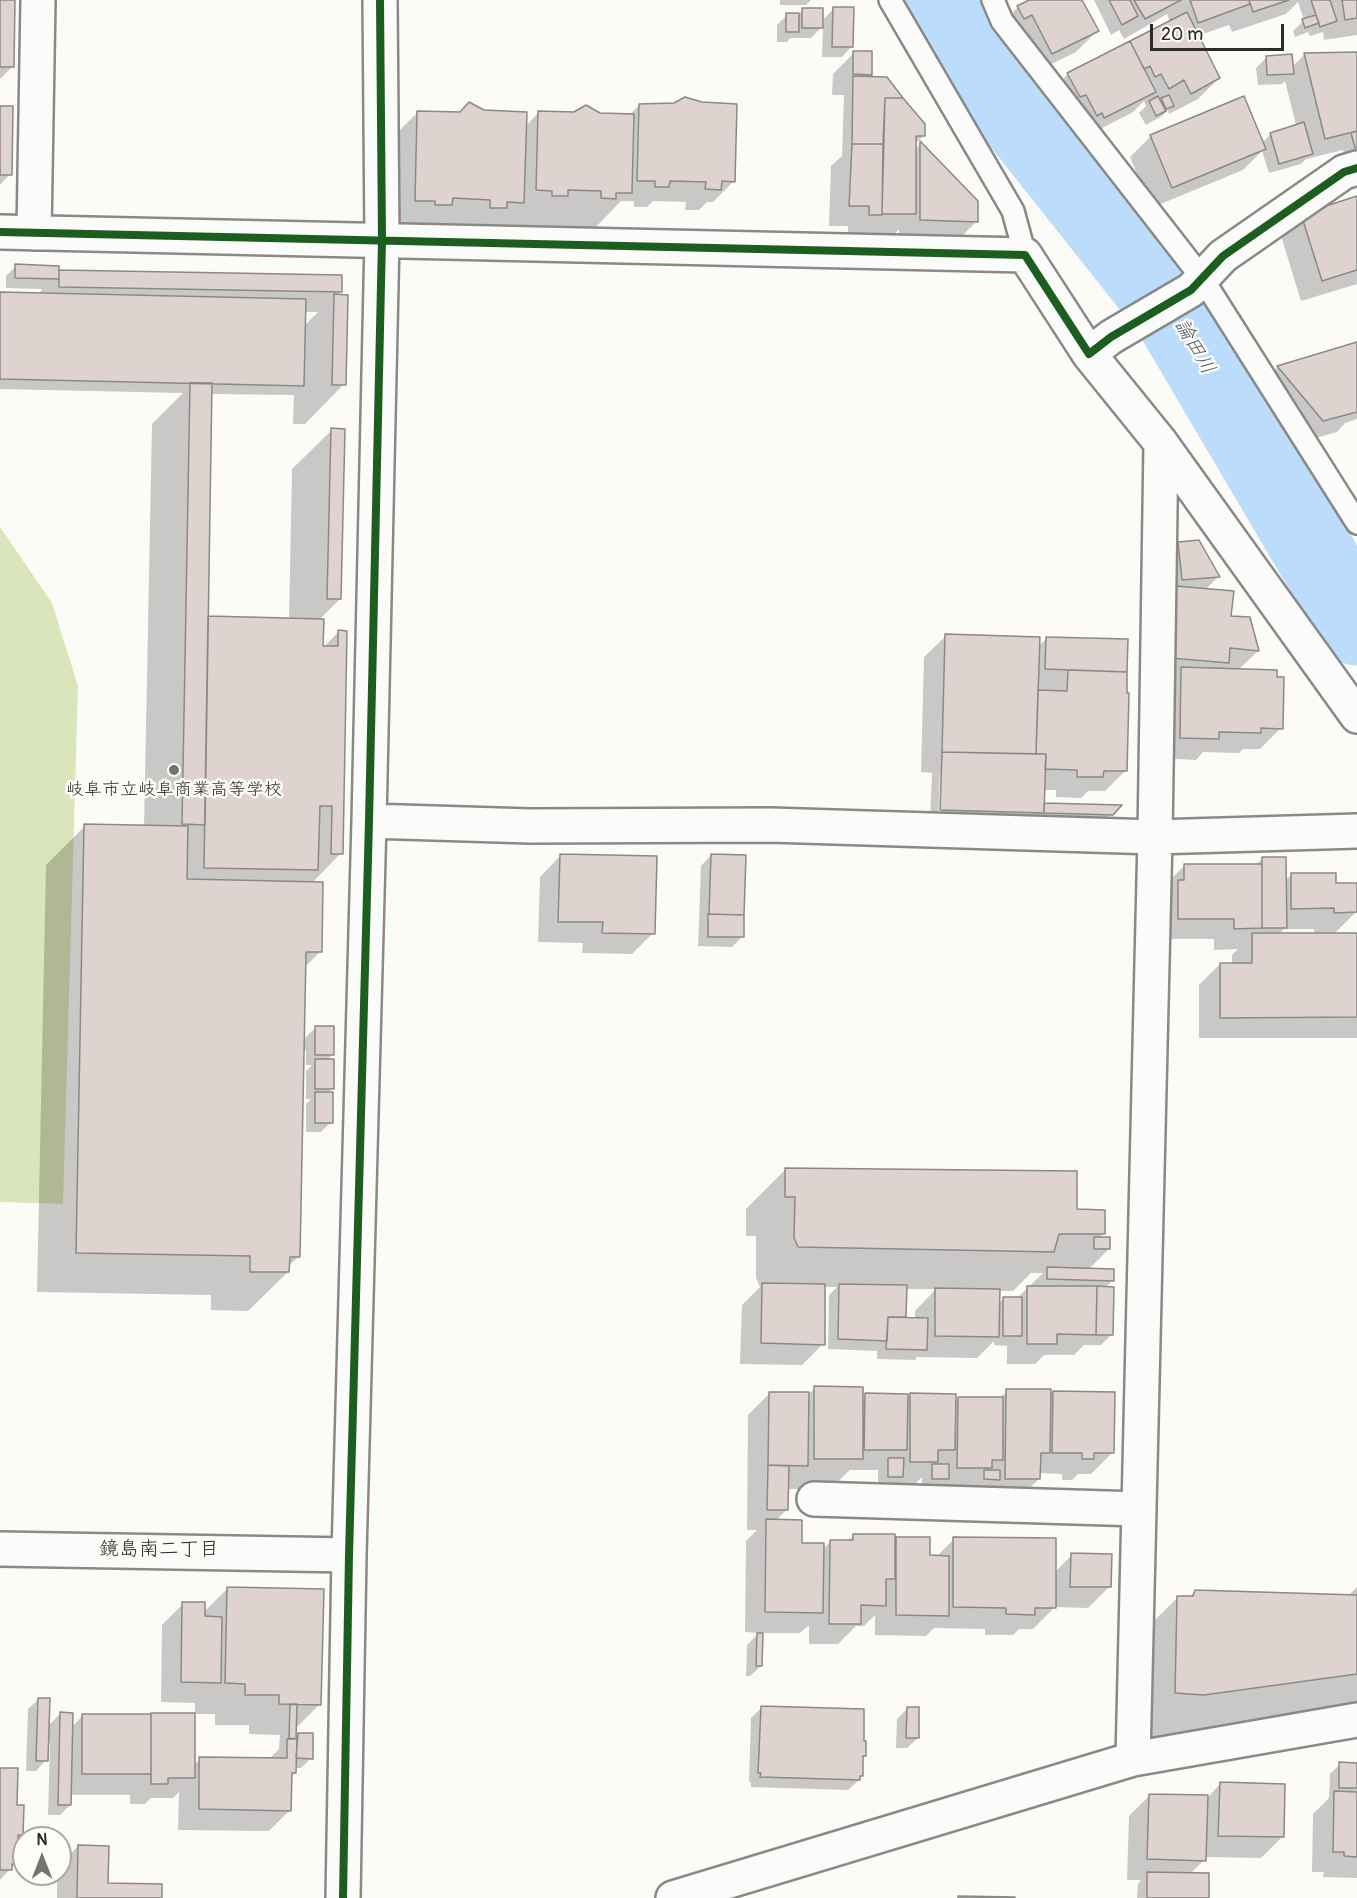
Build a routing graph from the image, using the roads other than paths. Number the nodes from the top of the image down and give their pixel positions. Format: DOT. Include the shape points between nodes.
graph roads {
  1 [pos="38,0"];
  2 [pos="380,0"];
  3 [pos="890,0"];
  4 [pos="993,0"];
  5 [pos="1357,168"];
  6 [pos="0,232"];
  7 [pos="34,233"];
  8 [pos="382,240"];
  9 [pos="1025,255"];
  10 [pos="1197,284"];
  11 [pos="1100,346"];
  12 [pos="1161,443"];
  13 [pos="1357,523"];
  14 [pos="1357,716"];
  15 [pos="369,821"];
  16 [pos="1357,831"];
  17 [pos="1155,837"];
  18 [pos="814,1499"];
  19 [pos="1139,1509"];
  20 [pos="0,1549"];
  21 [pos="349,1555"];
  22 [pos="1357,1720"];
  23 [pos="1133,1759"];
  24 [pos="343,1898"];
  25 [pos="673,1898"];
  1 -- 7 [label="street"];
  2 -- 8 [label="street"];
  3 -- 9 [label="lane" via="1013,211"];
  4 -- 10 [label="lane" via="1002,21"];
  5 -- 10 [label="street" via="1344,172 1223,256"];
  6 -- 7 [label="street"];
  7 -- 8 [label="street"];
  8 -- 9 [label="street"];
  8 -- 15 [label="street"];
  9 -- 11 [label="street"];
  10 -- 11 [label="street"];
  10 -- 13 [label="lane"];
  11 -- 12 [label="street"];
  12 -- 14 [label="street"];
  12 -- 17 [label="street"];
  15 -- 17 [label="street" via="530,826 770,825"];
  15 -- 21 [label="street"];
  16 -- 17 [label="street"];
  17 -- 19 [label="street"];
  18 -- 19 [label="street"];
  19 -- 23 [label="street"];
  20 -- 21 [label="street"];
  21 -- 24 [label="street"];
  22 -- 23 [label="street"];
  23 -- 25 [label="street"];
}
